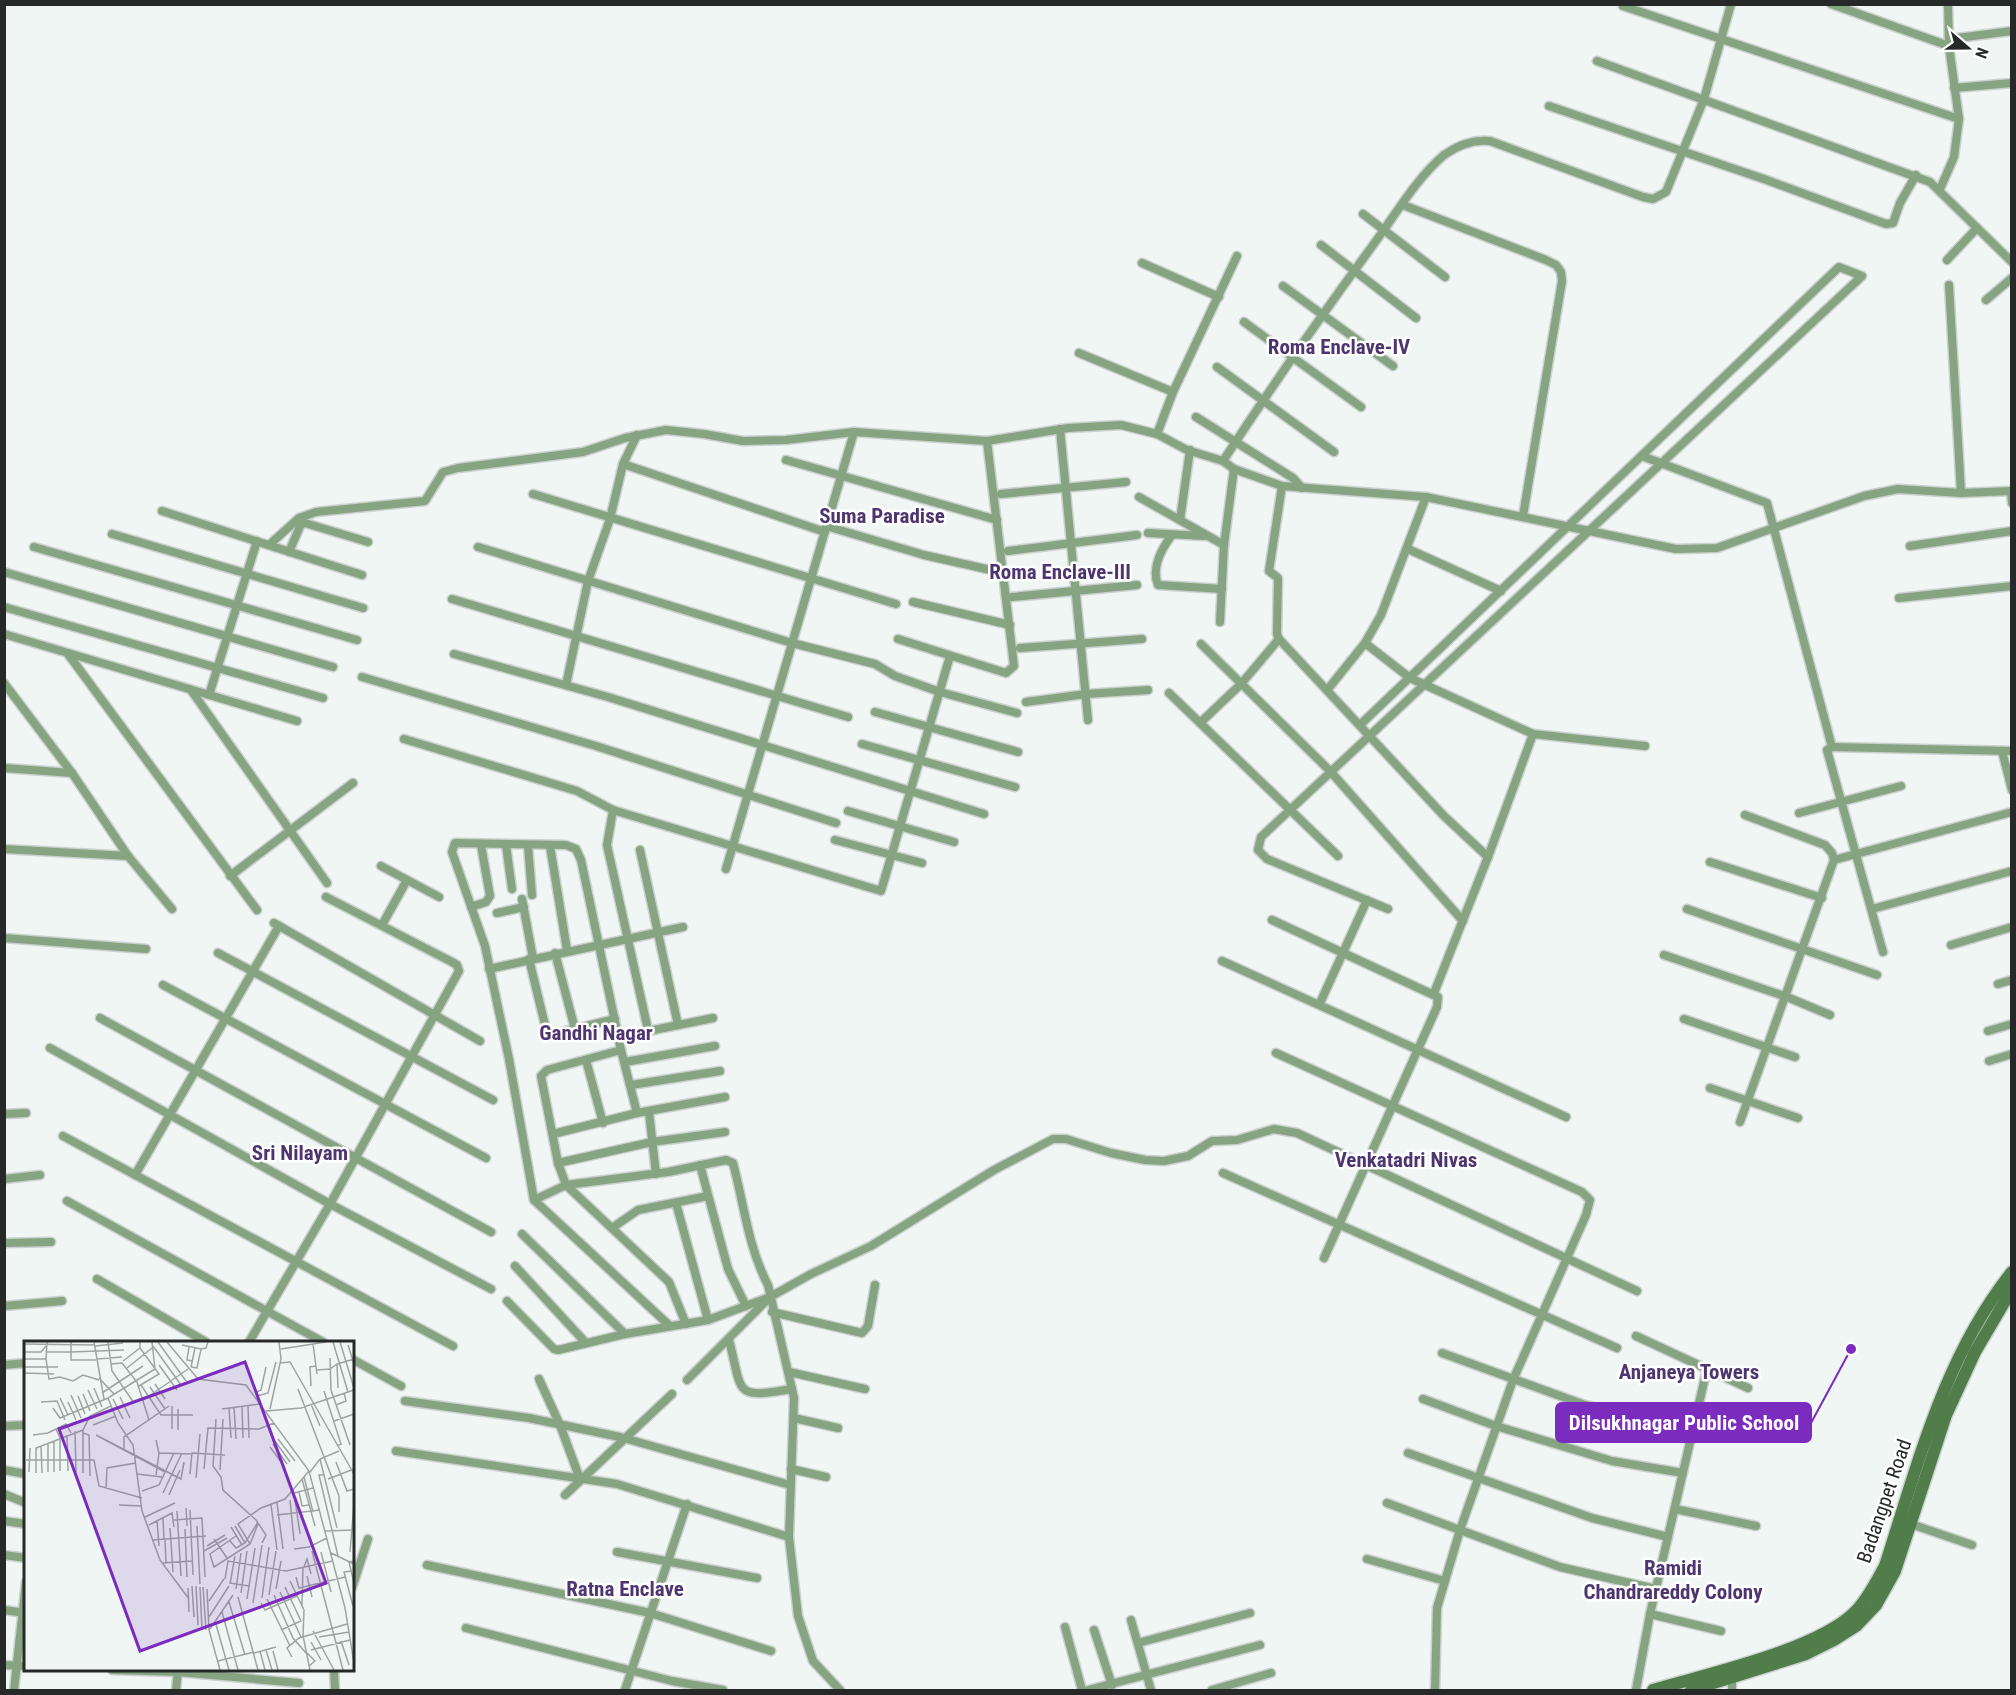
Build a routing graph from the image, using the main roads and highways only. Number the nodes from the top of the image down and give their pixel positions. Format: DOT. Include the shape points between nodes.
graph roads {
  1 [pos="2012,1272"];
  2 [pos="2012,1289"];
  3 [pos="1732,1685"];
  4 [pos="1705,1689"];
  5 [pos="1653,1690"];
  6 [pos="1691,1690"];
  1 -- 5 [label="main road, Badangpet Road" via="1990,1299 1948,1380 1885,1566 1855,1612 1805,1643"];
  2 -- 3 [label="main road, Badangpet Road" via="1975,1352 1946,1415 1885,1593 1856,1626 1806,1654"];
  3 -- 4 [label="main road, Badangpet Road"];
  4 -- 6 [label="main road, Badangpet Road"];
}
